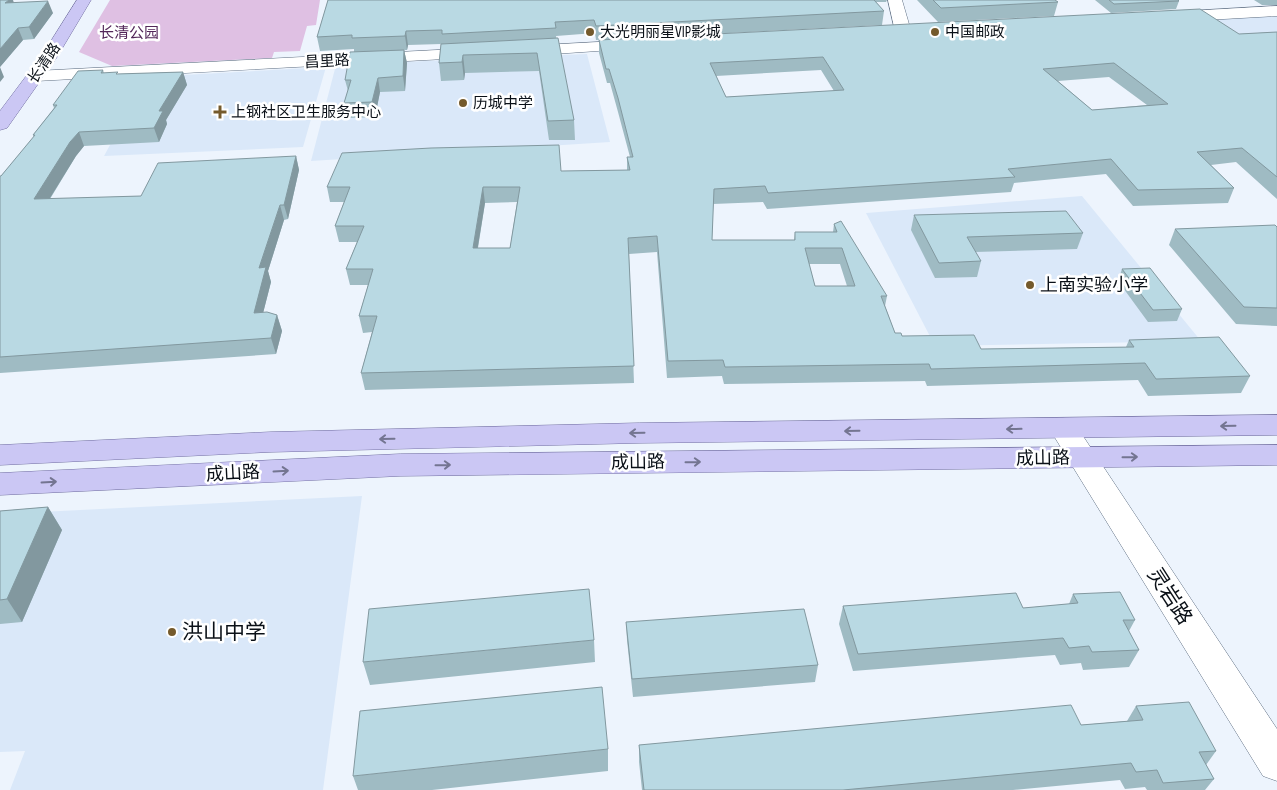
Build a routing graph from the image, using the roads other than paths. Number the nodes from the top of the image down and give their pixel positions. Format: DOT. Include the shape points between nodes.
graph roads {
  1 [pos="84,0"];
  2 [pos="895,0"];
  3 [pos="1277,11"];
  4 [pos="1154,18"];
  5 [pos="922,30"];
  6 [pos="903,31"];
  7 [pos="883,32"];
  8 [pos="650,44"];
  9 [pos="487,52"];
  10 [pos="506,52"];
  11 [pos="36,76"];
  12 [pos="0,124"];
  13 [pos="1277,425"];
  14 [pos="1063,428"];
  15 [pos="0,455"];
  16 [pos="1277,455"];
  17 [pos="1081,458"];
  18 [pos="0,484"];
  19 [pos="1277,763"];
  1 -- 11 [label="main road, 长清路"];
  2 -- 6 [label="street"];
  3 -- 4 [label="street"];
  5 -- 6 [label="street"];
  6 -- 7 [label="street"];
  8 -- 10 [label="street"];
  9 -- 11 [label="street, 昌里路"];
  11 -- 12 [label="main road, 长清路"];
  13 -- 14 [label="main road, 成山路, one-way"];
  14 -- 15 [label="main road, 成山路, one-way" via="639,433 281,442"];
  14 -- 17 [label="street, 灵岩路"];
  17 -- 16 [label="main road, 成山路, one-way"];
  18 -- 17 [label="main road, 成山路, one-way" via="400,465"];
  17 -- 19 [label="street, 灵岩路"];
}
